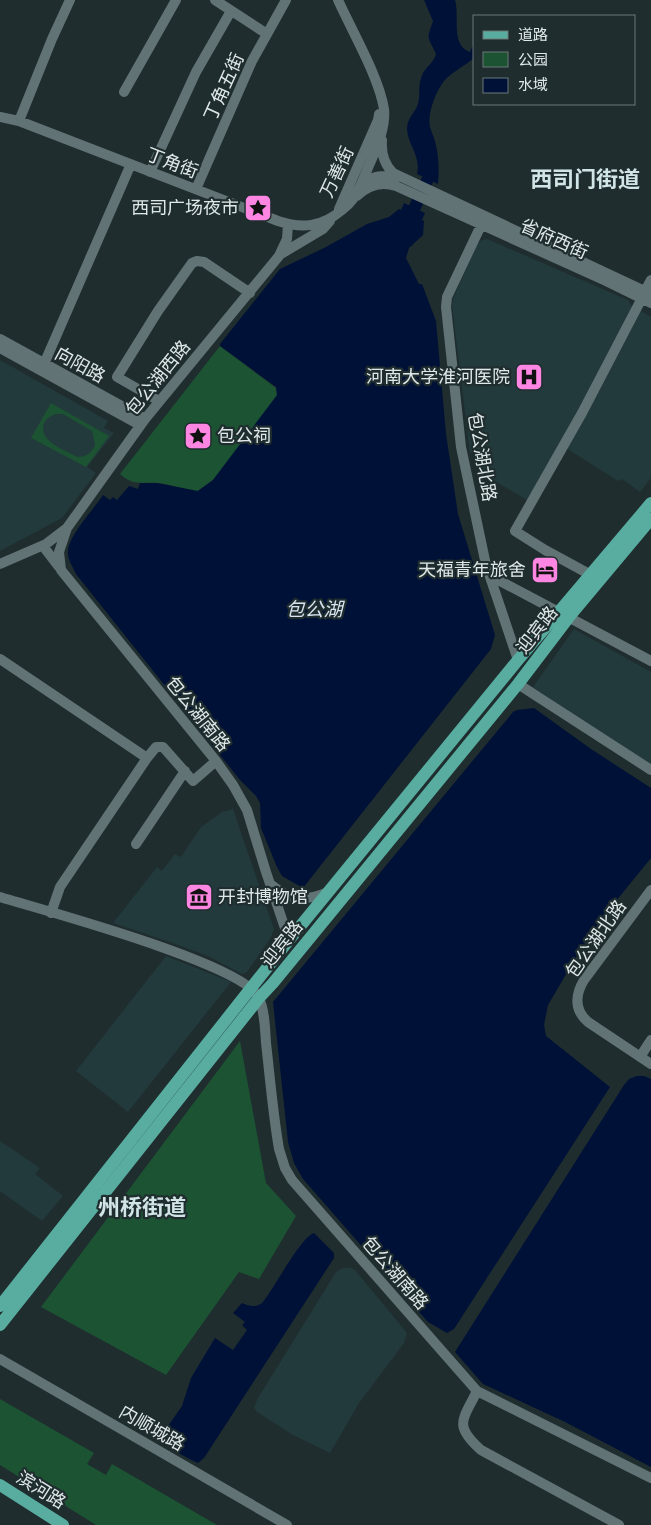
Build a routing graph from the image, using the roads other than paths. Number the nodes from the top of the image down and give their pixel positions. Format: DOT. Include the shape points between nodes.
graph roads {
  1 [pos="70,0"];
  2 [pos="176,0"];
  3 [pos="215,0"];
  4 [pos="286,0"];
  5 [pos="338,0"];
  6 [pos="231,11"];
  7 [pos="267,34"];
  8 [pos="124,92"];
  9 [pos="0,117"];
  10 [pos="19,121"];
  11 [pos="380,125"];
  12 [pos="376,147"];
  13 [pos="132,164"];
  14 [pos="150,172"];
  15 [pos="393,180"];
  16 [pos="360,185"];
  17 [pos="196,189"];
  18 [pos="348,200"];
  19 [pos="334,217"];
  20 [pos="483,220"];
  21 [pos="288,224"];
  22 [pos="279,256"];
  23 [pos="651,280"];
  24 [pos="250,293"];
  25 [pos="647,297"];
  26 [pos="0,339"];
  27 [pos="0,348"];
  28 [pos="44,364"];
  29 [pos="159,401"];
  30 [pos="142,422"];
  31 [pos="651,503"];
  32 [pos="651,519"];
  33 [pos="67,528"];
  34 [pos="43,546"];
  35 [pos="0,564"];
  36 [pos="486,565"];
  37 [pos="61,570"];
  38 [pos="591,575"];
  39 [pos="563,614"];
  40 [pos="0,659"];
  41 [pos="518,660"];
  42 [pos="651,661"];
  43 [pos="518,684"];
  44 [pos="147,758"];
  45 [pos="216,760"];
  46 [pos="651,770"];
  47 [pos="185,771"];
  48 [pos="136,844"];
  49 [pos="270,883"];
  50 [pos="651,890"];
  51 [pos="330,891"];
  52 [pos="0,897"];
  53 [pos="51,913"];
  54 [pos="289,940"];
  55 [pos="255,993"];
  56 [pos="651,1040"];
  57 [pos="640,1057"];
  58 [pos="651,1064"];
  59 [pos="0,1306"];
  60 [pos="0,1325"];
  61 [pos="0,1359"];
  62 [pos="478,1391"];
  63 [pos="651,1478"];
  64 [pos="0,1485"];
  65 [pos="0,1494"];
  66 [pos="51,1525"];
  67 [pos="63,1525"];
  68 [pos="288,1525"];
  69 [pos="619,1525"];
  1 -- 10 [label="street"];
  2 -- 8 [label="street"];
  3 -- 6 [label="street"];
  4 -- 7 [label="street, 丁角五街"];
  5 -- 11 [label="street, 万善街" via="377,83"];
  6 -- 7 [label="street"];
  6 -- 14 [label="street" via="196,72"];
  7 -- 17 [label="street, 丁角五街"];
  9 -- 10 [label="street, 丁角街"];
  10 -- 13 [label="street, 丁角街"];
  11 -- 12 [label="street"];
  11 -- 15 [label="street" via="382,150"];
  11 -- 18 [label="street, 万善街"];
  12 -- 15 [label="street"];
  12 -- 16 [label="street, 万善街"];
  13 -- 14 [label="street, 丁角街"];
  13 -- 28 [label="street"];
  14 -- 17 [label="street, 丁角街"];
  15 -- 16 [label="street" via="374,177"];
  15 -- 18 [label="street" via="368,187"];
  15 -- 20 [label="street, 省府西街"];
  16 -- 18 [label="street"];
  17 -- 21 [label="street, 丁角街"];
  18 -- 19 [label="street, 万善街"];
  19 -- 21 [label="street, 丁角街" via="314,225"];
  19 -- 22 [label="street, 万善街" via="323,229"];
  20 -- 25 [label="street, 省府西街"];
  20 -- 36 [label="street, 包公湖北路" via="447,297 446,307 462,447"];
  21 -- 22 [label="street, 包公湖西路" via="287,239"];
  22 -- 24 [label="street, 包公湖西路"];
  23 -- 25 [label="street"];
  24 -- 29 [label="street, 包公湖西路"];
  24 -- 29 [label="street" via="204,262 192,263 117,377"];
  25 -- 38 [label="street" via="516,531"];
  26 -- 28 [label="street, 向阳路"];
  27 -- 30 [label="street, 向阳路"];
  28 -- 30 [label="street, 向阳路"];
  29 -- 30 [label="street, 包公湖西路"];
  30 -- 33 [label="street, 包公湖西路"];
  31 -- 38 [label="main road, 迎宾路"];
  32 -- 39 [label="main road, 迎宾路"];
  33 -- 34 [label="street, 包公湖西路"];
  33 -- 37 [label="street" via="59,546"];
  34 -- 35 [label="street, 包公湖西路"];
  34 -- 37 [label="street, 包公湖南路"];
  36 -- 39 [label="street" via="498,580"];
  36 -- 41 [label="street, 包公湖北路"];
  37 -- 45 [label="street, 包公湖南路"];
  38 -- 39 [label="main road, 迎宾路"];
  39 -- 41 [label="main road, 迎宾路"];
  39 -- 42 [label="street"];
  39 -- 43 [label="main road, 迎宾路"];
  40 -- 44 [label="street"];
  41 -- 51 [label="main road, 迎宾路"];
  43 -- 46 [label="street"];
  43 -- 55 [label="main road, 迎宾路" via="279,975"];
  44 -- 47 [label="street" via="156,747 164,747"];
  44 -- 53 [label="street" via="60,887"];
  45 -- 47 [label="street" via="193,781"];
  45 -- 49 [label="street, 包公湖南路" via="247,810"];
  47 -- 48 [label="street"];
  49 -- 51 [label="street" via="283,893 299,898 314,898"];
  49 -- 54 [label="street, 包公湖南路"];
  50 -- 57 [label="street, 包公湖北路" via="584,980 577,998 585,1019"];
  51 -- 54 [label="main road, 迎宾路"];
  52 -- 53 [label="street"];
  53 -- 55 [label="street" via="181,953 232,975"];
  54 -- 55 [label="main road, 迎宾路"];
  55 -- 59 [label="main road, 迎宾路"];
  55 -- 60 [label="main road, 迎宾路"];
  55 -- 62 [label="street, 包公湖南路" via="264,1020 278,1142 287,1173"];
  56 -- 57 [label="street"];
  57 -- 58 [label="street, 包公湖北路"];
  61 -- 68 [label="street, 内顺城路"];
  62 -- 63 [label="street, 包公湖南路"];
  62 -- 69 [label="street" via="463,1419 468,1439 481,1450"];
  64 -- 67 [label="main road, 滨河路"];
  65 -- 66 [label="main road, 滨河路"];
}
